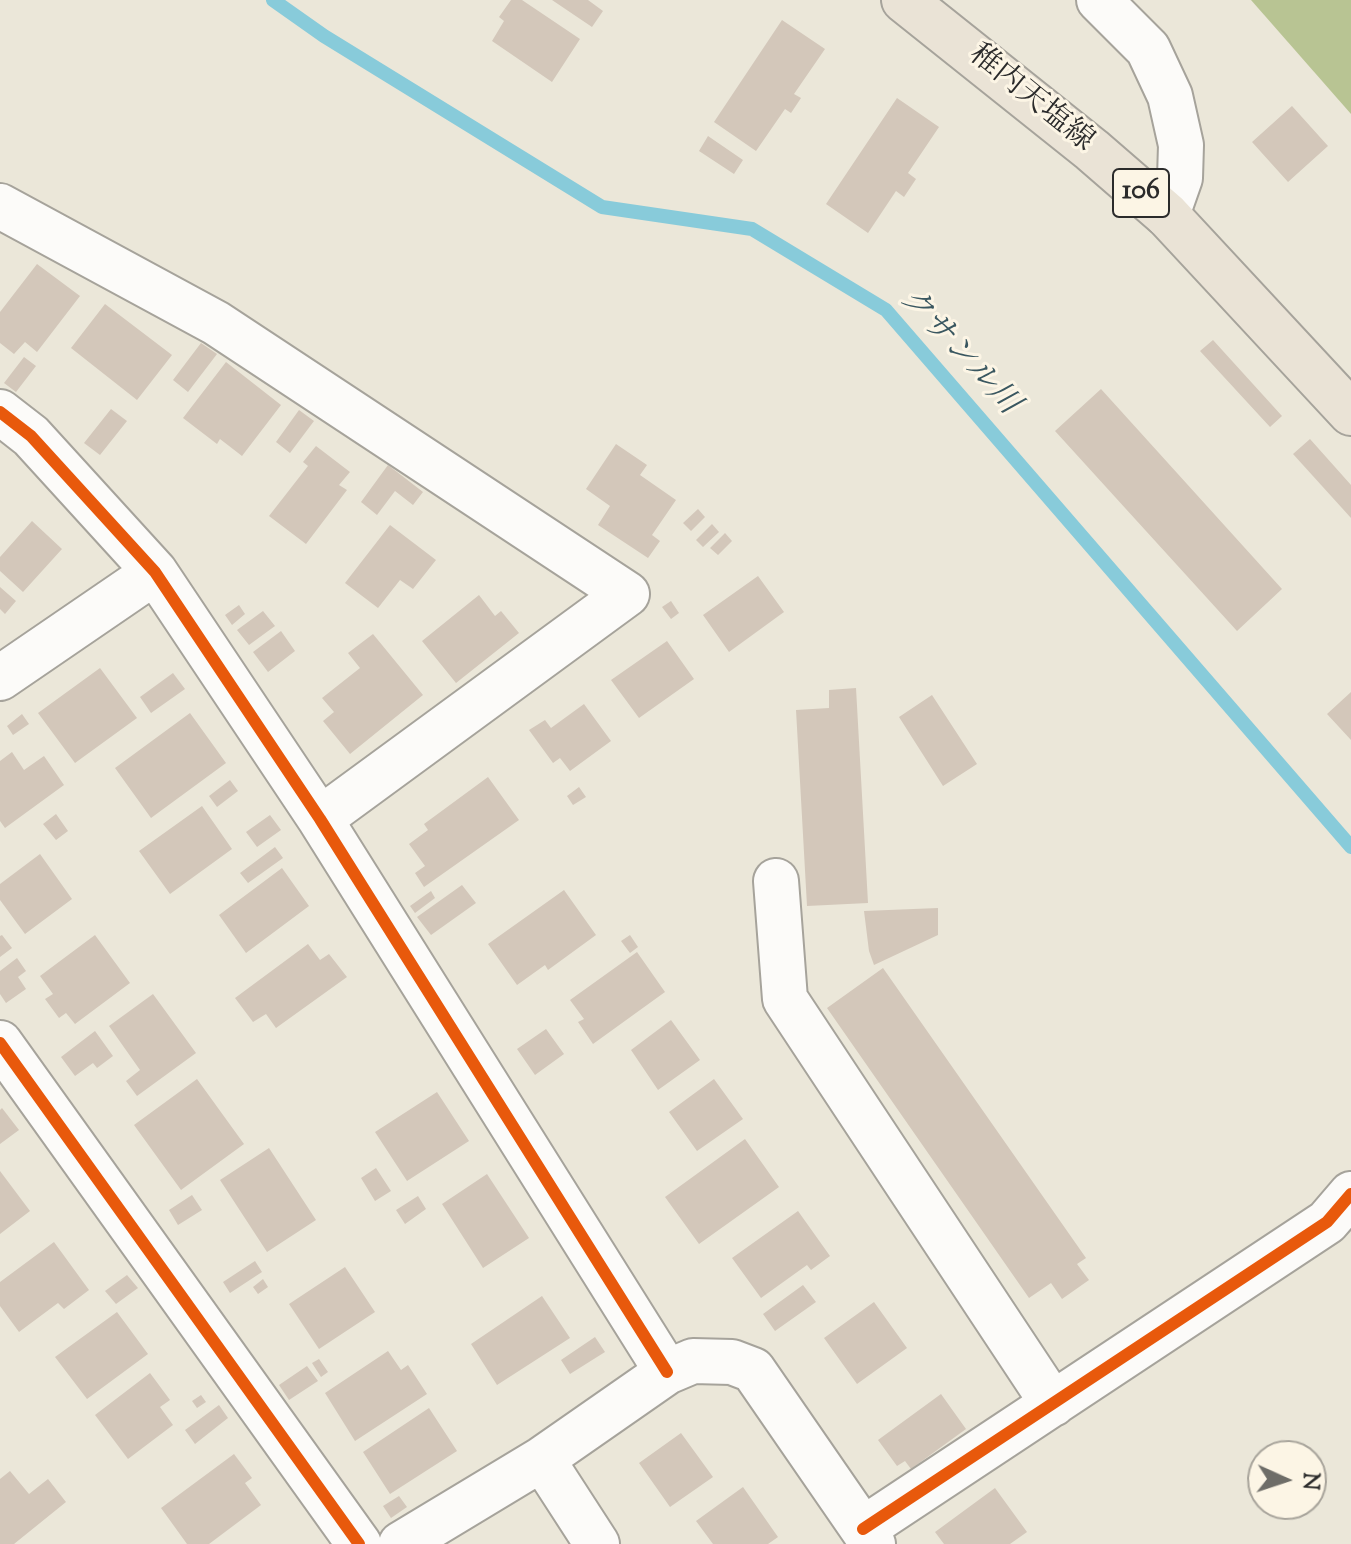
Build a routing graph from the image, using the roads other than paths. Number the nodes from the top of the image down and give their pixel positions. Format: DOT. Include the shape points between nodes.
graph roads {
  1 [pos="904,0"];
  2 [pos="1099,0"];
  3 [pos="0,206"];
  4 [pos="1167,215"];
  5 [pos="0,412"];
  6 [pos="1351,413"];
  7 [pos="155,572"];
  8 [pos="0,678"];
  9 [pos="320,819"];
  10 [pos="776,881"];
  11 [pos="0,1043"];
  12 [pos="1351,1194"];
  13 [pos="667,1372"];
  14 [pos="1053,1404"];
  15 [pos="542,1459"];
  16 [pos="868,1537"];
  17 [pos="359,1544"];
  18 [pos="401,1544"];
  19 [pos="597,1544"];
  1 -- 4 [label="main road, 稚内天塩線 / 106"];
  2 -- 4 [label="street" via="1148,49 1170,96 1181,145 1180,178"];
  3 -- 9 [label="street" via="216,323 627,594"];
  4 -- 6 [label="main road, 稚内天塩線 / 106"];
  5 -- 7 [label="street" via="31,436"];
  7 -- 8 [label="street"];
  7 -- 9 [label="street"];
  9 -- 13 [label="street"];
  10 -- 14 [label="street" via="785,999"];
  11 -- 17 [label="street"];
  12 -- 14 [label="street" via="1327,1222"];
  13 -- 15 [label="street"];
  13 -- 16 [label="street" via="693,1361 732,1362 753,1370"];
  14 -- 16 [label="street"];
  15 -- 18 [label="street"];
  15 -- 19 [label="street"];
}
